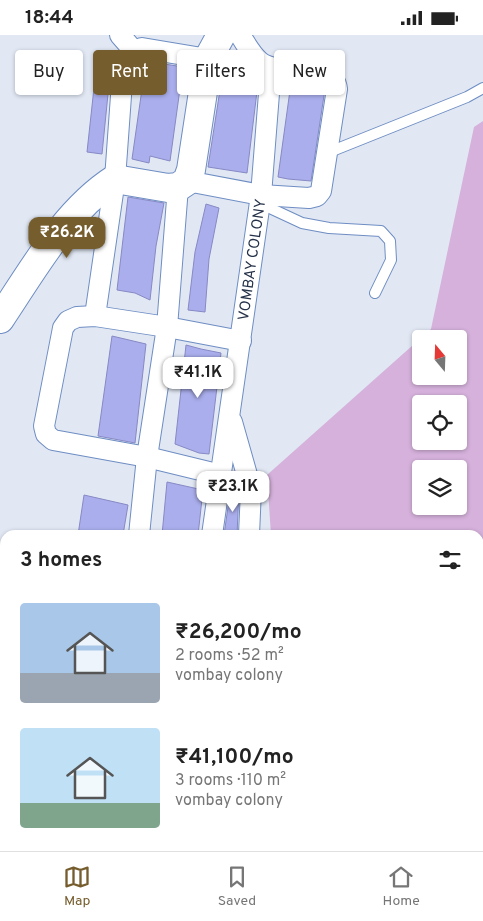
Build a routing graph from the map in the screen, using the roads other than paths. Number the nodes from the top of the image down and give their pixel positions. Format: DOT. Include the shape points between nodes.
graph roads {
  1 [pos="120,35"];
  2 [pos="221,35"];
  3 [pos="240,35"];
  4 [pos="133,50"];
  5 [pos="137,50"];
  6 [pos="154,50"];
  7 [pos="213,50"];
  8 [pos="271,68"];
  9 [pos="483,88"];
  10 [pos="122,95"];
  11 [pos="202,95"];
  12 [pos="327,153"];
  13 [pos="115,179"];
  14 [pos="183,184"];
  15 [pos="260,199"];
  16 [pos="375,293"];
  17 [pos="94,316"];
  18 [pos="0,319"];
  19 [pos="167,327"];
  20 [pos="240,341"];
  21 [pos="230,415"];
  22 [pos="147,457"];
  23 [pos="220,475"];
  24 [pos="140,530"];
  25 [pos="213,530"];
  26 [pos="250,530"];
  1 -- 4 [label="street"];
  2 -- 7 [label="street"];
  3 -- 8 [label="street" via="261,63"];
  5 -- 6 [label="street"];
  8 -- 12 [label="street" via="333,77 337,89"];
  8 -- 15 [label="street"];
  9 -- 12 [label="lane"];
  10 -- 13 [label="street"];
  11 -- 14 [label="street" via="191,170"];
  12 -- 15 [label="street" via="321,191 317,197"];
  13 -- 14 [label="street, VOMBAY COLONY" via="168,188"];
  13 -- 17 [label="street"];
  13 -- 18 [label="street" via="95,193 59,232"];
  14 -- 15 [label="street, VOMBAY COLONY"];
  14 -- 19 [label="street"];
  15 -- 16 [label="lane" via="302,223 381,231 390,241 391,260"];
  15 -- 20 [label="street, VOMBAY COLONY"];
  17 -- 19 [label="street, VOMBAY COLONY"];
  17 -- 22 [label="street, VOMBAY COLONY" via="76,317 63,329 44,426 46,434 53,440"];
  19 -- 20 [label="street, VOMBAY COLONY"];
  19 -- 22 [label="street"];
  20 -- 21 [label="street, VOMBAY COLONY"];
  21 -- 23 [label="street, VOMBAY COLONY"];
  21 -- 26 [label="street" via="251,489"];
  22 -- 23 [label="street"];
  22 -- 24 [label="street"];
  23 -- 25 [label="street, VOMBAY COLONY"];
}
